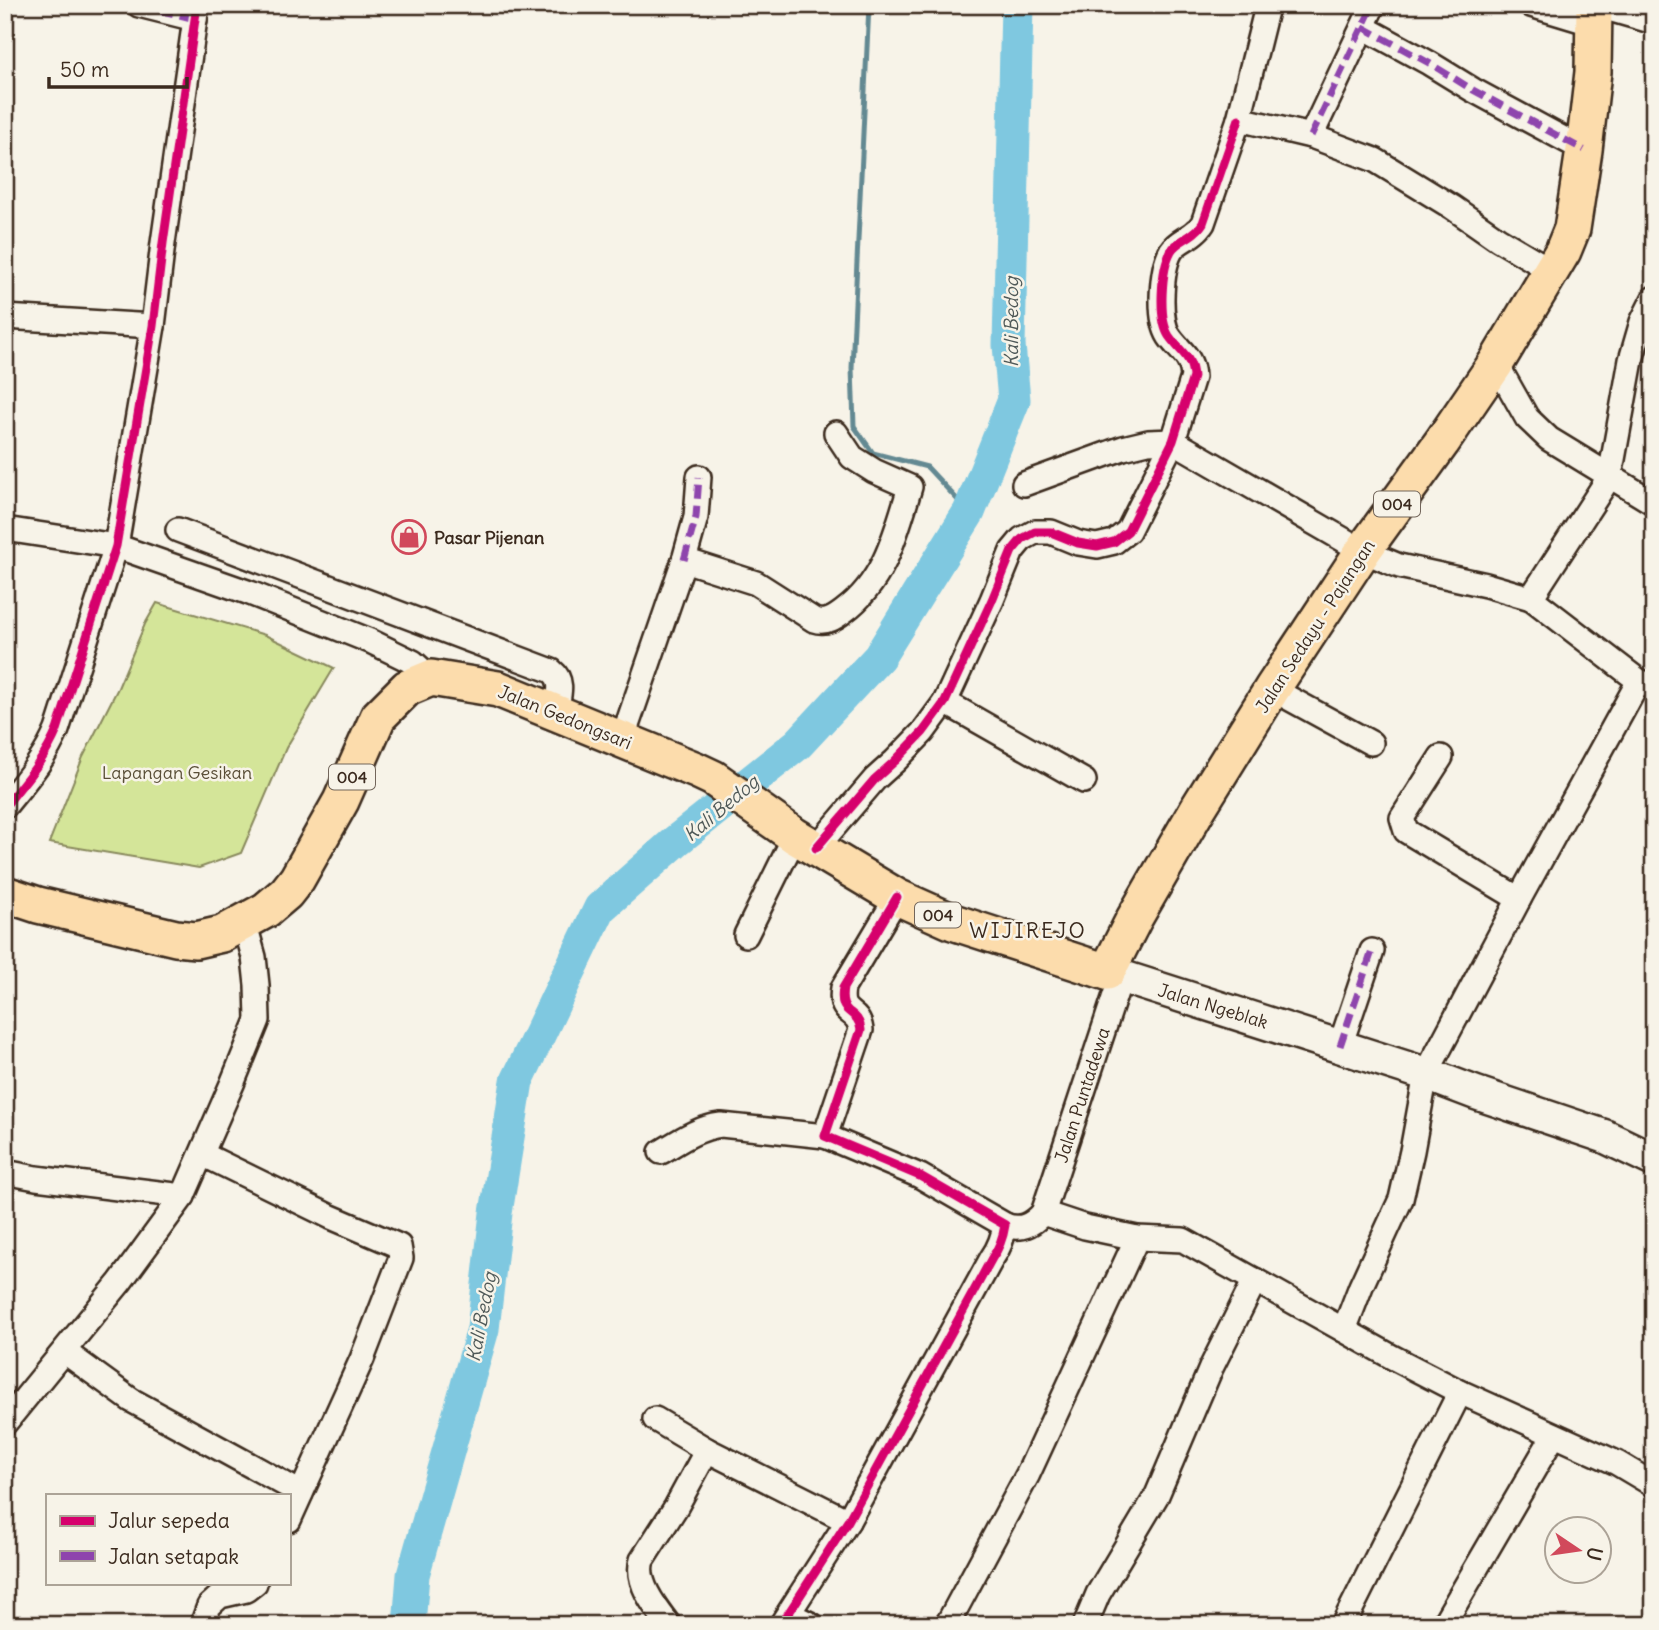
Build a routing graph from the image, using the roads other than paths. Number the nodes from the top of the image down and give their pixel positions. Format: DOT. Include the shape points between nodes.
graph roads {
  1 [pos="139,5"];
  2 [pos="1269,5"];
  3 [pos="1373,5"];
  4 [pos="1531,5"];
  5 [pos="1594,11"];
  6 [pos="196,12"];
  7 [pos="1654,22"];
  8 [pos="1363,27"];
  9 [pos="1239,119"];
  10 [pos="1311,135"];
  11 [pos="1584,150"];
  12 [pos="1552,271"];
  13 [pos="1654,298"];
  14 [pos="5,317"];
  15 [pos="153,326"];
  16 [pos="1496,363"];
  17 [pos="836,433"];
  18 [pos="1173,441"];
  19 [pos="1610,476"];
  20 [pos="699,477"];
  21 [pos="1024,484"];
  22 [pos="1654,503"];
  23 [pos="5,530"];
  24 [pos="178,530"];
  25 [pos="210,543"];
  26 [pos="116,546"];
  27 [pos="1363,551"];
  28 [pos="684,560"];
  29 [pos="200,576"];
  30 [pos="1531,598"];
  31 [pos="432,678"];
  32 [pos="1646,684"];
  33 [pos="1272,689"];
  34 [pos="945,702"];
  35 [pos="556,713"];
  36 [pos="622,740"];
  37 [pos="1371,743"];
  38 [pos="1441,757"];
  39 [pos="1084,781"];
  40 [pos="5,806"];
  41 [pos="798,837"];
  42 [pos="5,894"];
  43 [pos="897,897"];
  44 [pos="1519,899"];
  45 [pos="244,921"];
  46 [pos="746,935"];
  47 [pos="1372,951"];
  48 [pos="1114,975"];
  49 [pos="1340,1046"];
  50 [pos="1426,1074"];
  51 [pos="825,1136"];
  52 [pos="661,1152"];
  53 [pos="202,1154"];
  54 [pos="1654,1160"];
  55 [pos="5,1172"];
  56 [pos="183,1196"];
  57 [pos="1043,1213"];
  58 [pos="1005,1224"];
  59 [pos="1137,1238"];
  60 [pos="1255,1280"];
  61 [pos="1344,1330"];
  62 [pos="65,1352"];
  63 [pos="1460,1392"];
  64 [pos="655,1419"];
  65 [pos="5,1423"];
  66 [pos="1554,1435"];
  67 [pos="707,1450"];
  68 [pos="1654,1485"];
  69 [pos="301,1493"];
  70 [pos="290,1518"];
  71 [pos="848,1521"];
  72 [pos="254,1584"];
  73 [pos="785,1619"];
  74 [pos="202,1625"];
  75 [pos="669,1625"];
  76 [pos="811,1625"];
  77 [pos="947,1625"];
  78 [pos="1085,1625"];
  79 [pos="1343,1625"];
  80 [pos="1443,1625"];
  1 -- 6 [label="street"];
  2 -- 9 [label="street"];
  3 -- 8 [label="street"];
  4 -- 5 [label="street"];
  5 -- 7 [label="street"];
  5 -- 11 [label="main road, Jalan Sedayu - Pajangan / 004"];
  6 -- 15 [label="street"];
  8 -- 10 [label="street"];
  8 -- 11 [label="street"];
  9 -- 10 [label="street"];
  9 -- 18 [label="street" via="1203,223 1182,239 1166,262 1166,331 1188,358 1193,377"];
  10 -- 12 [label="street" via="1376,160"];
  11 -- 12 [label="main road, Jalan Sedayu - Pajangan / 004" via="1572,229"];
  12 -- 16 [label="main road, Jalan Sedayu - Pajangan / 004"];
  13 -- 19 [label="street" via="1631,360"];
  14 -- 15 [label="street"];
  15 -- 26 [label="street"];
  16 -- 19 [label="street" via="1527,418 1549,439"];
  16 -- 27 [label="main road, Jalan Sedayu - Pajangan / 004"];
  17 -- 28 [label="street" via="852,457 910,487 880,572 853,605 817,622 755,583"];
  18 -- 21 [label="street" via="1123,448"];
  18 -- 27 [label="street"];
  18 -- 34 [label="street" via="1128,531 1114,542 1097,546 1078,543 1051,532 1022,538 1012,551"];
  19 -- 22 [label="street"];
  19 -- 30 [label="street"];
  20 -- 28 [label="street" via="696,517"];
  23 -- 26 [label="street"];
  24 -- 25 [label="street"];
  25 -- 29 [label="street"];
  25 -- 35 [label="street" via="552,671 561,685"];
  26 -- 29 [label="street"];
  26 -- 40 [label="street" via="49,749"];
  27 -- 30 [label="street" via="1399,566"];
  27 -- 33 [label="main road, Jalan Sedayu - Pajangan / 004"];
  28 -- 36 [label="street"];
  29 -- 31 [label="street" via="370,640 413,662"];
  30 -- 32 [label="street"];
  31 -- 35 [label="main road, Jalan Gedongsari / 004" via="498,689"];
  31 -- 45 [label="main road, 004" via="407,688 378,717 341,801 297,879 266,910"];
  32 -- 44 [label="street"];
  33 -- 37 [label="street"];
  33 -- 48 [label="main road, Jalan Sedayu - Pajangan / 004" via="1134,919"];
  34 -- 39 [label="street"];
  34 -- 41 [label="street" via="895,761"];
  35 -- 36 [label="main road, Jalan Gedongsari / 004"];
  36 -- 41 [label="main road, Jalan Gedongsari / 004" via="713,778"];
  38 -- 44 [label="street" via="1402,818 1406,831"];
  41 -- 43 [label="main road, Jalan Ngeblak / 004"];
  41 -- 46 [label="street"];
  42 -- 45 [label="main road, 004" via="176,938 196,940 222,934"];
  43 -- 48 [label="main road, Jalan Ngeblak / 004" via="953,922"];
  43 -- 51 [label="street" via="844,988 841,1003 856,1017 860,1030"];
  44 -- 50 [label="street"];
  45 -- 53 [label="street" via="254,957 258,1020"];
  47 -- 49 [label="street"];
  48 -- 49 [label="main road, Jalan Ngeblak"];
  48 -- 57 [label="street, Jalan Puntadewa"];
  49 -- 50 [label="main road, Jalan Ngeblak"];
  50 -- 54 [label="main road, Jalan Ngeblak" via="1604,1136"];
  50 -- 61 [label="street" via="1401,1199"];
  51 -- 52 [label="street" via="709,1126"];
  51 -- 58 [label="street" via="919,1176"];
  53 -- 56 [label="street"];
  53 -- 69 [label="street" via="399,1246 401,1258 362,1359"];
  55 -- 56 [label="street"];
  56 -- 62 [label="street"];
  57 -- 58 [label="street" via="1032,1225"];
  57 -- 59 [label="street"];
  58 -- 71 [label="street" via="1000,1247"];
  59 -- 60 [label="street" via="1183,1240"];
  59 -- 77 [label="street" via="1028,1474"];
  60 -- 61 [label="street"];
  60 -- 78 [label="street" via="1211,1368 1157,1495 1098,1594"];
  61 -- 63 [label="street"];
  62 -- 65 [label="street"];
  62 -- 69 [label="street" via="131,1400"];
  63 -- 66 [label="street"];
  63 -- 79 [label="street"];
  64 -- 67 [label="street"];
  66 -- 68 [label="street"];
  66 -- 80 [label="street"];
  67 -- 71 [label="street"];
  67 -- 75 [label="street" via="639,1568"];
  69 -- 70 [label="street"];
  71 -- 73 [label="street"];
  72 -- 74 [label="street" via="220,1596 209,1606"];
  73 -- 76 [label="street"];
}
